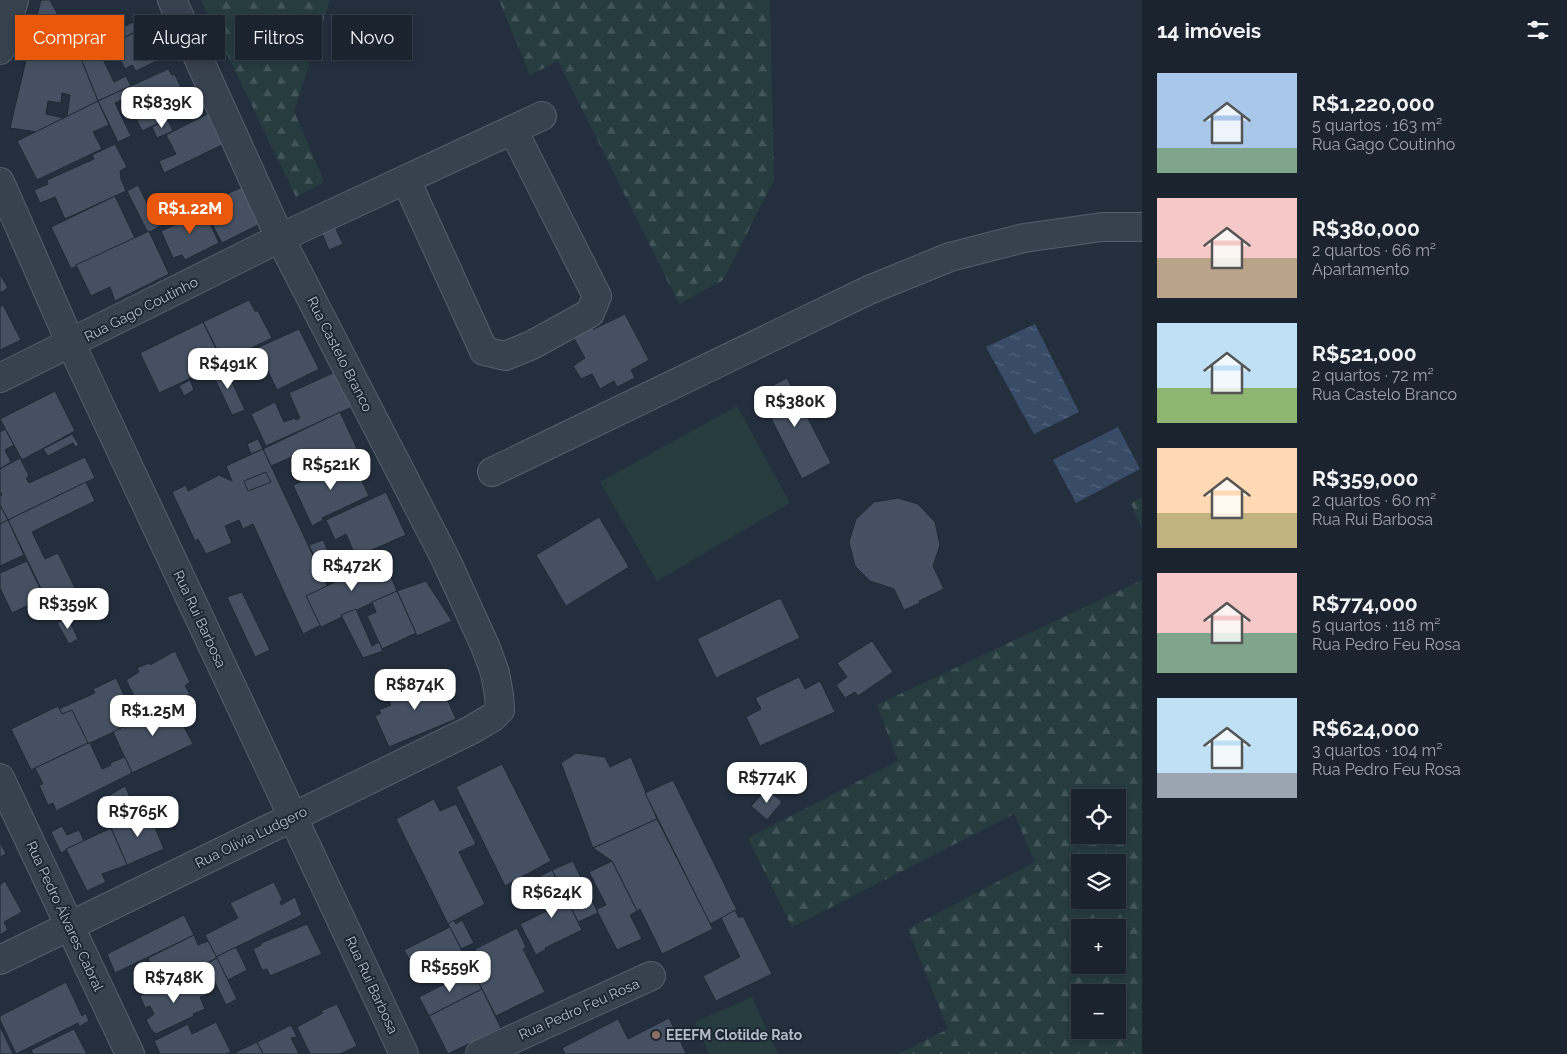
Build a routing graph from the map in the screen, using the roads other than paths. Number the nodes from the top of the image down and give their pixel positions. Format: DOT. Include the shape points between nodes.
graph roads {
  1 [pos="14,0"];
  2 [pos="172,0"];
  3 [pos="0,50"];
  4 [pos="542,116"];
  5 [pos="513,130"];
  6 [pos="406,180"];
  7 [pos="0,182"];
  8 [pos="1142,227"];
  9 [pos="280,238"];
  10 [pos="71,344"];
  11 [pos="0,378"];
  12 [pos="492,472"];
  13 [pos="500,710"];
  14 [pos="0,778"];
  15 [pos="292,816"];
  16 [pos="69,926"];
  17 [pos="0,960"];
  18 [pos="651,976"];
  19 [pos="130,1054"];
  20 [pos="404,1054"];
  21 [pos="480,1054"];
  1 -- 3 [label="street"];
  2 -- 9 [label="street, Rua Castelo Branco"];
  4 -- 5 [label="street, Rua Gago Coutinho"];
  5 -- 6 [label="street, Rua Gago Coutinho"];
  5 -- 6 [label="street" via="597,296 590,313 532,345 505,356 484,351"];
  6 -- 9 [label="street, Rua Gago Coutinho"];
  7 -- 10 [label="street, Rua Rui Barbosa"];
  8 -- 12 [label="street" via="1102,226 1024,238 950,257 869,290"];
  9 -- 10 [label="street, Rua Gago Coutinho"];
  9 -- 13 [label="street, Rua Castelo Branco" via="446,560 486,648 495,673"];
  10 -- 11 [label="street, Rua Gago Coutinho"];
  10 -- 15 [label="street, Rua Rui Barbosa"];
  13 -- 15 [label="street, Rua Olivia Ludgero" via="471,730"];
  14 -- 16 [label="street, Rua Pedro Álvares Cabral"];
  15 -- 16 [label="street, Rua Olivia Ludgero"];
  15 -- 20 [label="street, Rua Rui Barbosa"];
  16 -- 17 [label="street, Rua Olivia Ludgero"];
  16 -- 19 [label="street, Rua Pedro Álvares Cabral"];
  18 -- 21 [label="street, Rua Pedro Feu Rosa"];
}
